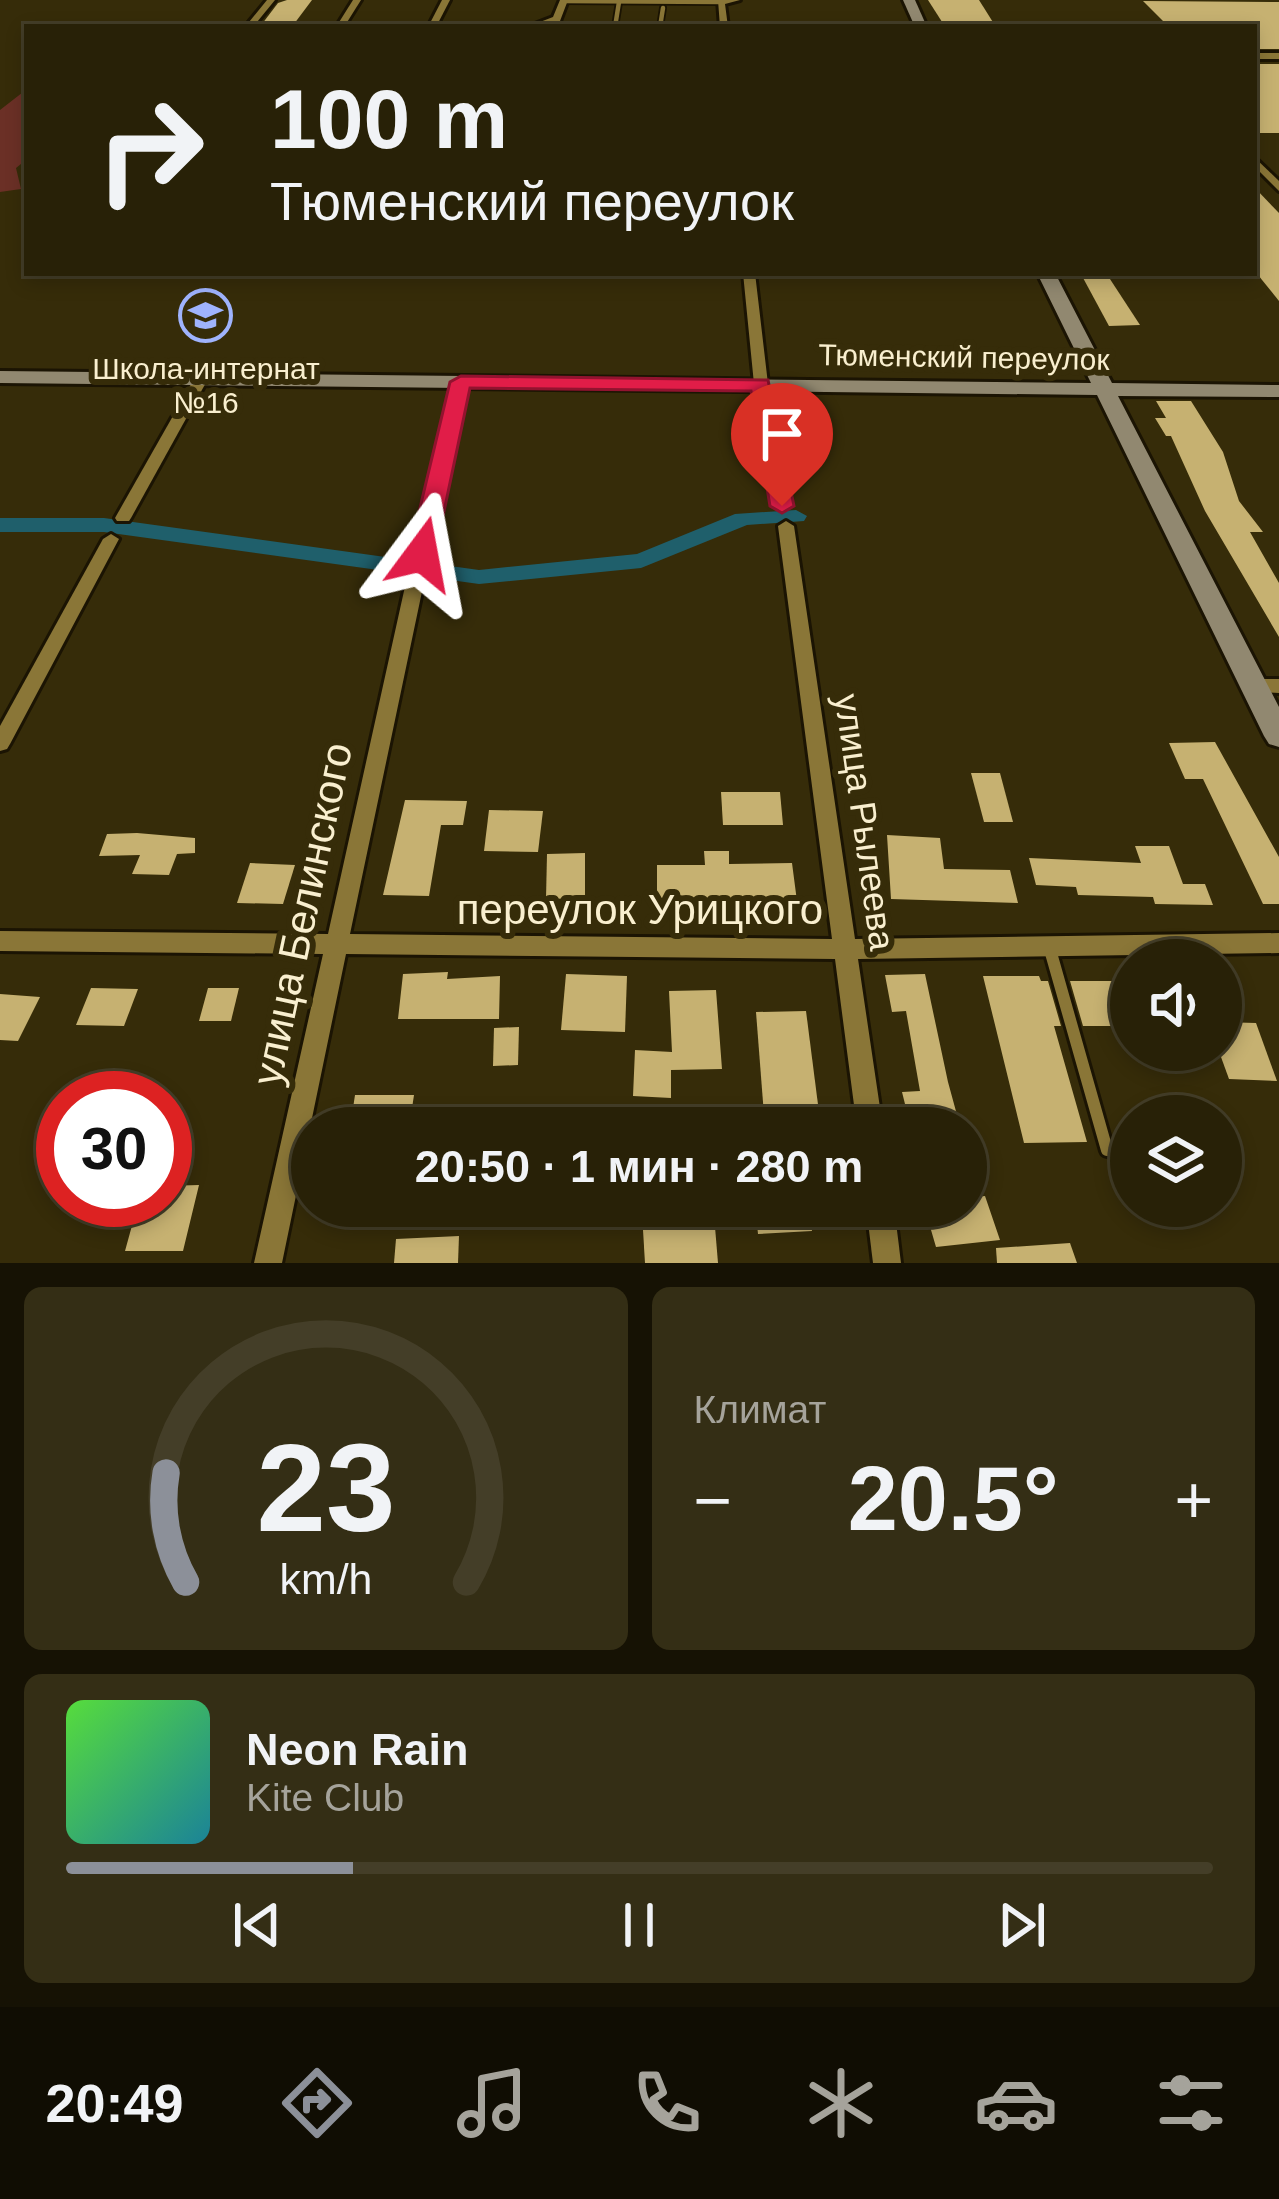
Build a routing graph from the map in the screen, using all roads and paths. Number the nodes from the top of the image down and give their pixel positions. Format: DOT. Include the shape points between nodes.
graph roads {
  1 [pos="272,0"];
  2 [pos="564,0"];
  3 [pos="736,0"];
  4 [pos="619,2"];
  5 [pos="721,2"];
  6 [pos="663,8"];
  7 [pos="252,24"];
  8 [pos="541,24"];
  9 [pos="660,24"];
  10 [pos="1257,163"];
  11 [pos="1279,188"];
  12 [pos="749,276"];
  13 [pos="1048,276"];
  14 [pos="0,377"];
  15 [pos="201,379"];
  16 [pos="461,382"];
  17 [pos="761,384"];
  18 [pos="1106,389"];
  19 [pos="1279,391"];
  20 [pos="123,518"];
  21 [pos="111,539"];
  22 [pos="422,554"];
  23 [pos="416,582"];
  24 [pos="1266,686"];
  25 [pos="1279,736"];
  26 [pos="0,744"];
  27 [pos="0,941"];
  28 [pos="1279,943"];
  29 [pos="1049,946"];
  30 [pos="333,948"];
  31 [pos="847,949"];
  32 [pos="867,1107"];
  33 [pos="1107,1150"];
  34 [pos="883,1227"];
  35 [pos="268,1263"];
  36 [pos="887,1263"];
  1 -- 7 [label="street"];
  2 -- 4 [label="lane"];
  2 -- 8 [label="street" via="557,19"];
  3 -- 5 [label="street"];
  4 -- 5 [label="lane"];
  6 -- 9 [label="lane"];
  10 -- 11 [label="street"];
  12 -- 17 [label="street, улица Рылеева"];
  13 -- 18 [label="street"];
  14 -- 15 [label="street, Тюменский переулок"];
  15 -- 16 [label="street, Тюменский переулок"];
  15 -- 20 [label="street"];
  16 -- 17 [label="street, Тюменский переулок"];
  16 -- 22 [label="street"];
  17 -- 18 [label="street, Тюменский переулок"];
  17 -- 31 [label="street, улица Рылеева"];
  18 -- 19 [label="street, Тюменский переулок"];
  18 -- 24 [label="street"];
  21 -- 26 [label="street"];
  23 -- 30 [label="street, улица Белинского"];
  24 -- 25 [label="street"];
  27 -- 30 [label="street, переулок Урицкого"];
  28 -- 29 [label="street, переулок Урицкого"];
  29 -- 31 [label="street, переулок Урицкого"];
  29 -- 33 [label="lane"];
  30 -- 31 [label="street, переулок Урицкого"];
  30 -- 35 [label="street, улица Белинского"];
  31 -- 32 [label="street, улица Рылеева"];
  34 -- 36 [label="street"];
}
